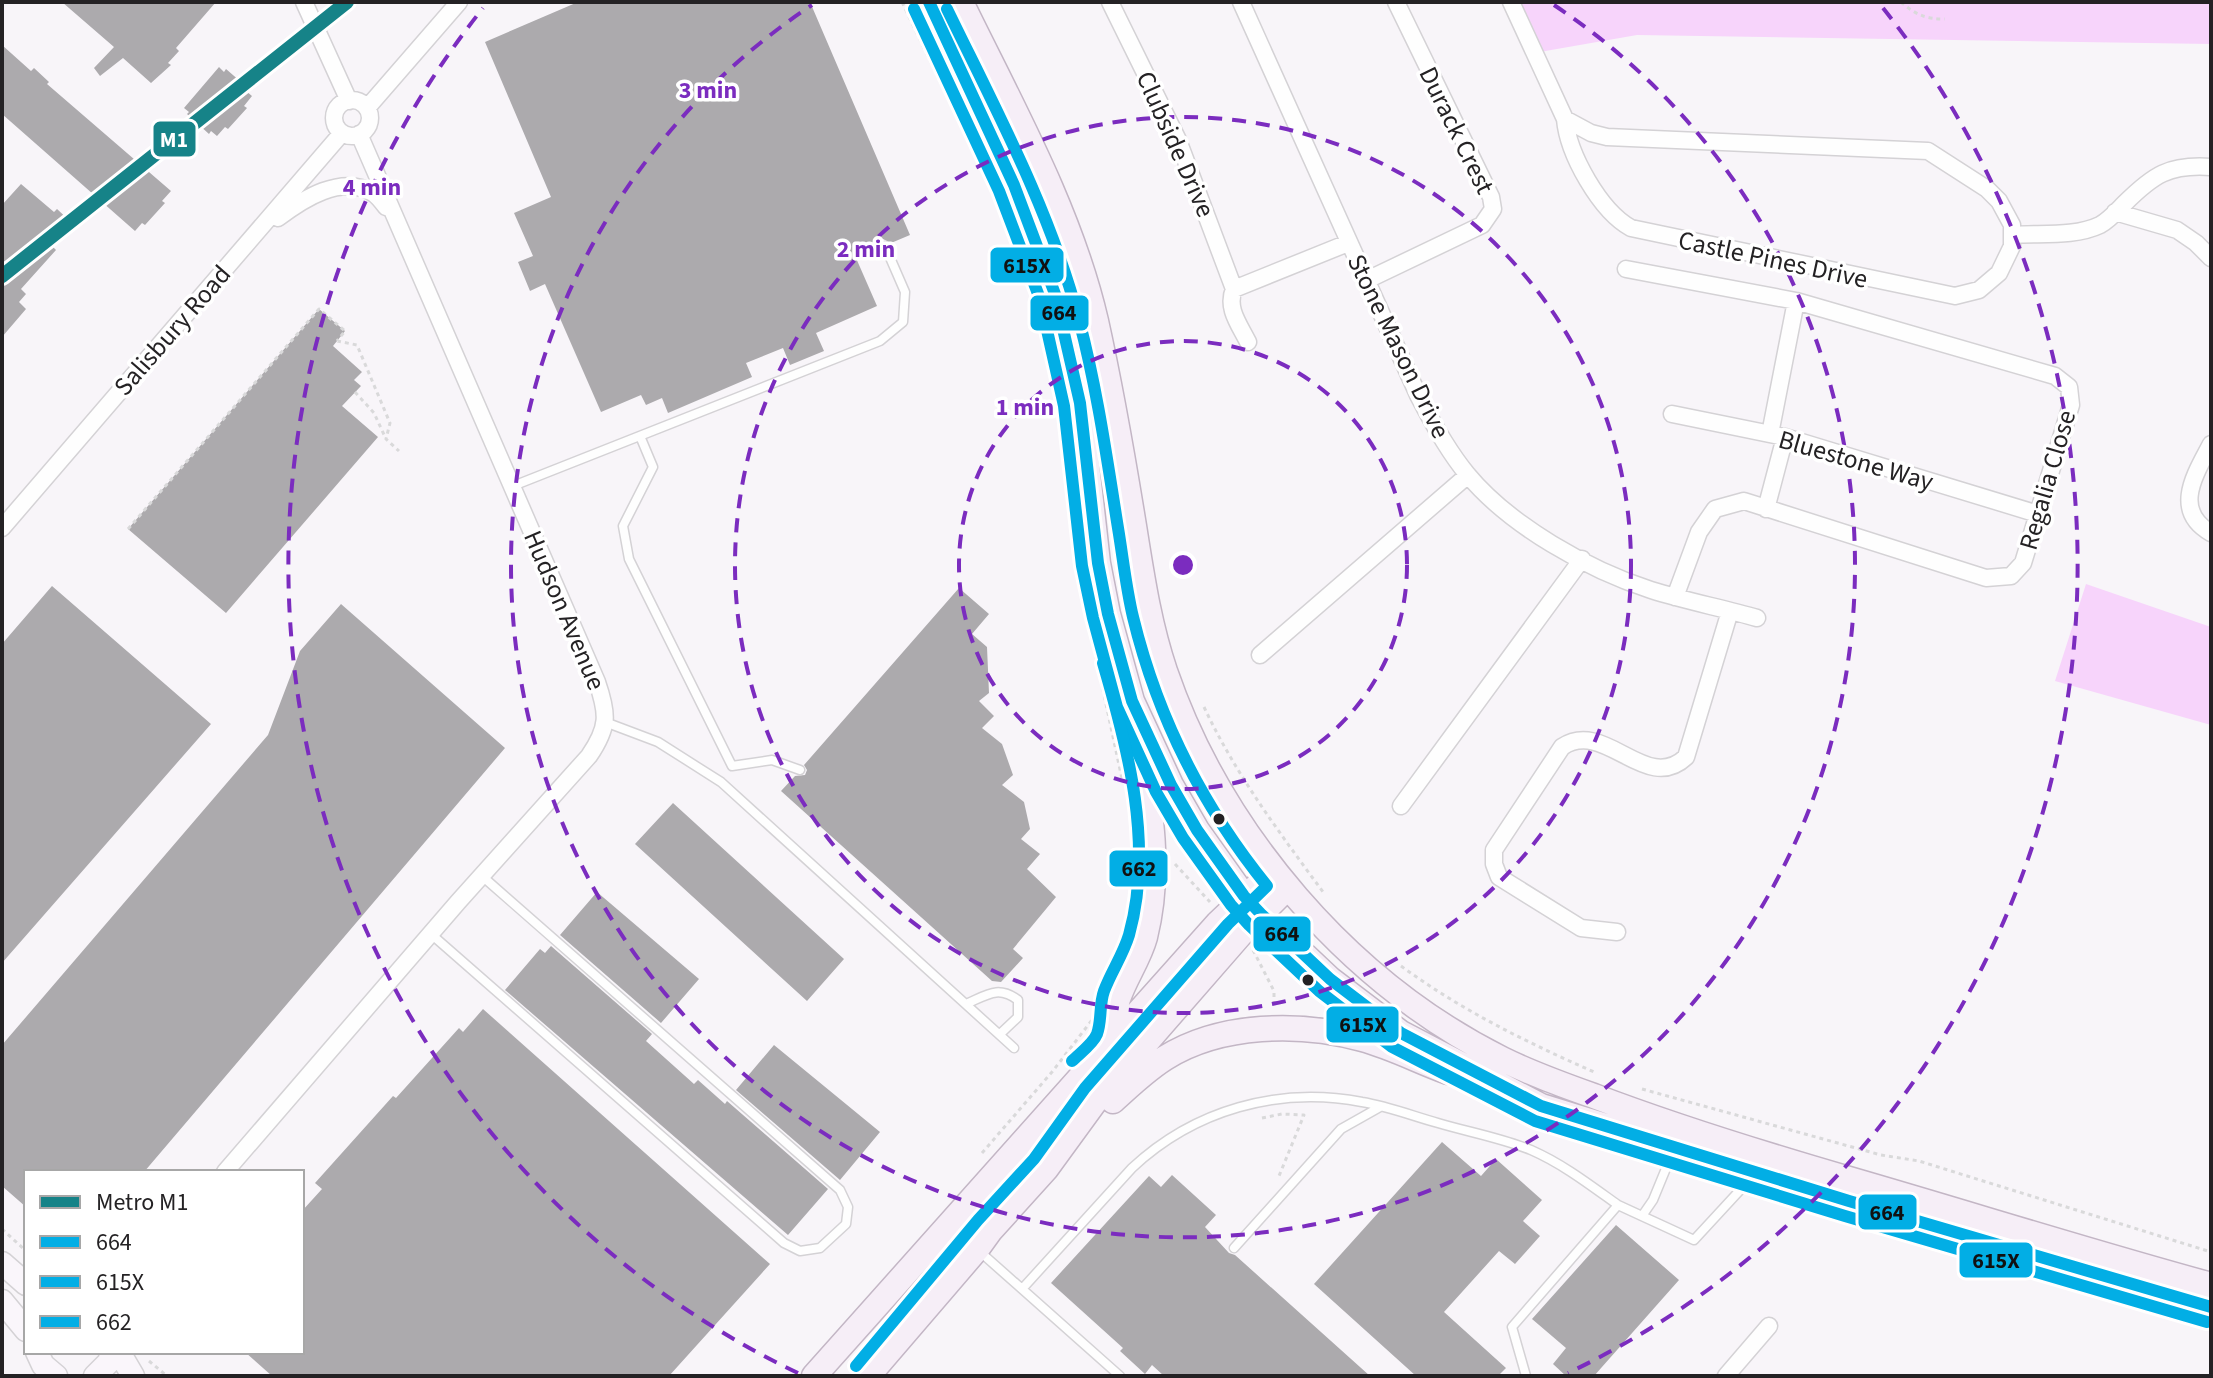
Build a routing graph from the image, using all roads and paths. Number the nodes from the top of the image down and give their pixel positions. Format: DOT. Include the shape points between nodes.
graph roads {
  1 [pos="304,2"];
  2 [pos="459,2"];
  3 [pos="902,2"];
  4 [pos="929,2"];
  5 [pos="961,2"];
  6 [pos="1110,2"];
  7 [pos="1241,2"];
  8 [pos="1396,2"];
  9 [pos="1511,2"];
  10 [pos="1901,2"];
  11 [pos="1945,19"];
  12 [pos="949,99"];
  13 [pos="349,101"];
  14 [pos="367,108"];
  15 [pos="1565,119"];
  16 [pos="351,134"];
  17 [pos="2211,167"];
  18 [pos="2115,212"];
  19 [pos="396,217"];
  20 [pos="2014,235"];
  21 [pos="253,237"];
  22 [pos="1348,243"];
  23 [pos="885,246"];
  24 [pos="2211,258"];
  25 [pos="1626,269"];
  26 [pos="1365,281"];
  27 [pos="1234,289"];
  28 [pos="1796,301"];
  29 [pos="1248,342"];
  30 [pos="355,392"];
  31 [pos="1672,414"];
  32 [pos="640,436"];
  33 [pos="1777,436"];
  34 [pos="386,439"];
  35 [pos="2211,444"];
  36 [pos="399,451"];
  37 [pos="1468,475"];
  38 [pos="512,487"];
  39 [pos="1068,500"];
  40 [pos="1766,509"];
  41 [pos="2038,514"];
  42 [pos="2,528"];
  43 [pos="128,529"];
  44 [pos="1072,531"];
  45 [pos="2211,533"];
  46 [pos="1582,559"];
  47 [pos="1675,597"];
  48 [pos="1730,611"];
  49 [pos="1757,618"];
  50 [pos="1095,651"];
  51 [pos="1260,655"];
  52 [pos="1132,701"];
  53 [pos="605,722"];
  54 [pos="800,770"];
  55 [pos="1123,786"];
  56 [pos="1401,806"];
  57 [pos="1283,840"];
  58 [pos="1176,864"];
  59 [pos="482,876"];
  60 [pos="1281,879"];
  61 [pos="1202,890"];
  62 [pos="1244,896"];
  63 [pos="1329,900"];
  64 [pos="1261,914"];
  65 [pos="1617,932"];
  66 [pos="431,934"];
  67 [pos="1254,951"];
  68 [pos="1401,966"];
  69 [pos="966,1004"];
  70 [pos="1095,1014"];
  71 [pos="1275,1016"];
  72 [pos="1000,1034"];
  73 [pos="1111,1042"];
  74 [pos="1014,1048"];
  75 [pos="1600,1074"];
  76 [pos="1643,1089"];
  77 [pos="1541,1106"];
  78 [pos="1381,1107"];
  79 [pos="1262,1118"];
  80 [pos="981,1154"];
  81 [pos="1667,1166"];
  82 [pos="1046,1169"];
  83 [pos="227,1170"];
  84 [pos="1757,1172"];
  85 [pos="1276,1183"];
  86 [pos="1618,1205"];
  87 [pos="1642,1216"];
  88 [pos="2,1229"];
  89 [pos="1234,1248"];
  90 [pos="24,1249"];
  91 [pos="977,1249"];
  92 [pos="2211,1252"];
  93 [pos="2,1263"];
  94 [pos="24,1282"];
  95 [pos="2211,1285"];
  96 [pos="1022,1289"];
  97 [pos="2,1301"];
  98 [pos="2211,1307"];
  99 [pos="1769,1326"];
  100 [pos="24,1328"];
  101 [pos="38,1354"];
  102 [pos="111,1354"];
  103 [pos="120,1354"];
  104 [pos="141,1354"];
  105 [pos="52,1375"];
  106 [pos="95,1376"];
  107 [pos="133,1376"];
  108 [pos="167,1376"];
  109 [pos="814,1376"];
  110 [pos="868,1376"];
  111 [pos="1120,1376"];
  112 [pos="1526,1376"];
  113 [pos="1726,1376"];
  1 -- 13 [label="street"];
  2 -- 14 [label="street"];
  3 -- 12 [label="path"];
  4 -- 52 [label="main road" via="1014,185 1058,304 1080,403 1105,601"];
  5 -- 60 [label="main road" via="1049,184 1085,281 1149,615 1165,669 1197,749"];
  6 -- 27 [label="street, Clubside Drive" via="1178,140"];
  7 -- 22 [label="street, Stone Mason Drive"];
  8 -- 26 [label="street, Durack Crest" via="1493,209 1482,225"];
  9 -- 15 [label="street, Castle Pines Drive"];
  10 -- 11 [label="path" via="1914,14"];
  13 -- 14 [label="street"];
  13 -- 16 [label="street" via="335,118 338,129"];
  14 -- 16 [label="street" via="370,123"];
  15 -- 20 [label="street" via="1607,137 1928,151 1987,189 2009,215"];
  15 -- 20 [label="street, Castle Pines Drive" via="1566,136 1602,203 1620,222 1644,233 1955,296 1989,283 1999,273"];
  16 -- 19 [label="street, Hudson Avenue"];
  16 -- 21 [label="street, Salisbury Road"];
  17 -- 18 [label="street" via="2163,172"];
  18 -- 20 [label="street" via="2103,224 2085,230"];
  18 -- 24 [label="street" via="2177,230"];
  19 -- 21 [label="street" via="374,193 344,185 301,201"];
  19 -- 38 [label="street, Hudson Avenue"];
  21 -- 42 [label="street, Salisbury Road"];
  22 -- 26 [label="street, Stone Mason Drive"];
  22 -- 27 [label="street"];
  23 -- 32 [label="lane" via="905,292 903,322 880,341"];
  25 -- 28 [label="street, Regalia Close"];
  26 -- 37 [label="street, Stone Mason Drive" via="1419,397"];
  27 -- 29 [label="street, Clubside Drive" via="1229,300"];
  28 -- 33 [label="street"];
  28 -- 41 [label="street, Regalia Close" via="2055,376 2069,387 2071,405"];
  30 -- 34 [label="path" via="374,413"];
  31 -- 33 [label="street, Bluestone Way"];
  32 -- 38 [label="lane"];
  32 -- 54 [label="lane" via="653,467 623,526 629,559 732,766 772,760"];
  33 -- 40 [label="street"];
  33 -- 41 [label="street, Bluestone Way"];
  34 -- 36 [label="path"];
  34 -- 43 [label="path" via="390,423 357,345 337,341 345,331 319,309"];
  35 -- 45 [label="street" via="2188,491 2195,519"];
  37 -- 46 [label="street, Stone Mason Drive" via="1498,506"];
  37 -- 51 [label="street"];
  38 -- 53 [label="street, Hudson Avenue" via="597,682"];
  39 -- 44 [label="path"];
  40 -- 41 [label="street, Regalia Close" via="1986,578 2011,576 2023,563"];
  40 -- 47 [label="street, Regalia Close" via="1744,501 1715,509 1699,532"];
  46 -- 47 [label="street, Stone Mason Drive"];
  46 -- 56 [label="street"];
  47 -- 48 [label="street, Stone Mason Drive"];
  48 -- 49 [label="street, Stone Mason Drive"];
  48 -- 65 [label="street" via="1686,757 1675,767 1657,769 1589,740 1574,740 1562,747 1494,850 1499,877 1581,928"];
  50 -- 55 [label="path"];
  52 -- 62 [label="main road" via="1171,785"];
  52 -- 73 [label="main road" via="1154,827 1155,863 1144,940 1118,999"];
  53 -- 59 [label="street, Hudson Avenue" via="589,756"];
  53 -- 69 [label="lane" via="658,742 721,782"];
  57 -- 63 [label="path"];
  58 -- 61 [label="path"];
  59 -- 66 [label="street, Hudson Avenue"];
  59 -- 66 [label="lane" via="840,1190 848,1207 846,1224 820,1248 800,1251 784,1243"];
  60 -- 62 [label="main road"];
  60 -- 64 [label="main road"];
  60 -- 95 [label="main road" via="1357,957 1412,1002 1533,1074 1721,1142"];
  62 -- 64 [label="main road"];
  62 -- 73 [label="main road"];
  64 -- 77 [label="main road" via="1330,979 1401,1033"];
  64 -- 82 [label="main road" via="1097,1099"];
  66 -- 83 [label="street, Hudson Avenue"];
  67 -- 71 [label="path" via="1274,991"];
  68 -- 75 [label="path" via="1475,1015"];
  69 -- 72 [label="lane"];
  69 -- 72 [label="lane" via="994,992 1007,992 1018,1000 1018,1017"];
  70 -- 80 [label="path"];
  72 -- 74 [label="lane"];
  73 -- 109 [label="main road"];
  76 -- 92 [label="path" via="1919,1161"];
  77 -- 82 [label="main road" via="1364,1039 1274,1029 1242,1032 1183,1049 1151,1068"];
  77 -- 84 [label="main road"];
  78 -- 86 [label="lane" via="1529,1149"];
  78 -- 89 [label="lane" via="1341,1129"];
  78 -- 96 [label="lane" via="1295,1096 1231,1108 1188,1128 1132,1168"];
  79 -- 85 [label="path" via="1304,1115"];
  81 -- 87 [label="lane"];
  82 -- 91 [label="main road"];
  84 -- 87 [label="lane" via="1694,1240"];
  84 -- 98 [label="main road"];
  86 -- 87 [label="lane"];
  86 -- 112 [label="lane" via="1512,1327"];
  88 -- 90 [label="path"];
  91 -- 96 [label="lane"];
  91 -- 110 [label="main road"];
  93 -- 94 [label="main road"];
  96 -- 111 [label="lane"];
  97 -- 100 [label="main road"];
  99 -- 113 [label="street"];
  101 -- 105 [label="main road"];
  102 -- 106 [label="main road"];
  103 -- 107 [label="main road"];
  104 -- 108 [label="path"];
}
